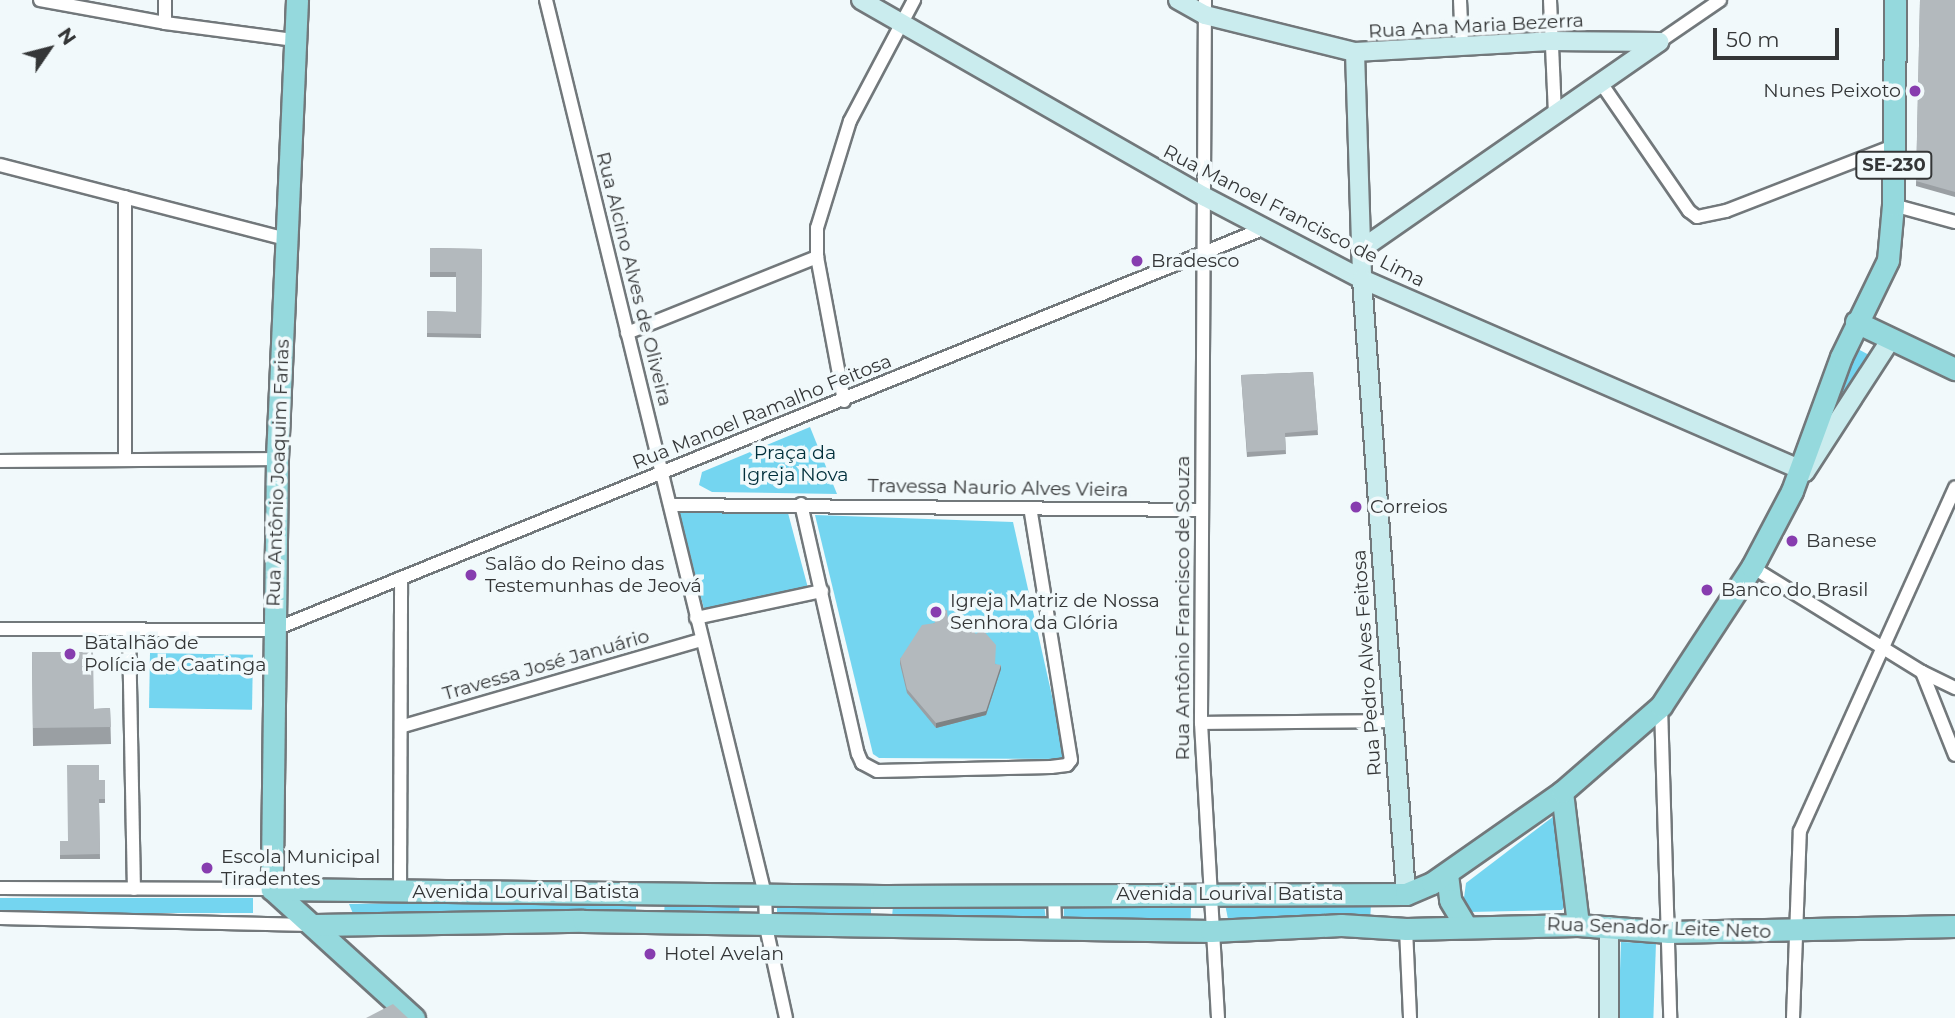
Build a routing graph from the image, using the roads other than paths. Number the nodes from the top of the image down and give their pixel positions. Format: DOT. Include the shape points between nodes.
graph roads {
  1 [pos="40,0"];
  2 [pos="165,0"];
  3 [pos="297,0"];
  4 [pos="546,0"];
  5 [pos="861,0"];
  6 [pos="914,0"];
  7 [pos="1178,0"];
  8 [pos="1460,0"];
  9 [pos="1550,0"];
  10 [pos="1720,0"];
  11 [pos="1895,0"];
  12 [pos="1205,8"];
  13 [pos="901,22"];
  14 [pos="165,23"];
  15 [pos="295,40"];
  16 [pos="1550,41"];
  17 [pos="1659,42"];
  18 [pos="1462,45"];
  19 [pos="1355,52"];
  20 [pos="1601,83"];
  21 [pos="1555,115"];
  22 [pos="1894,146"];
  23 [pos="0,165"];
  24 [pos="125,197"];
  25 [pos="1205,197"];
  26 [pos="1893,205"];
  27 [pos="1955,222"];
  28 [pos="1265,228"];
  29 [pos="286,239"];
  30 [pos="1363,248"];
  31 [pos="1205,252"];
  32 [pos="817,257"];
  33 [pos="1362,279"];
  34 [pos="1856,322"];
  35 [pos="627,333"];
  36 [pos="1891,339"];
  37 [pos="1955,369"];
  38 [pos="844,401"];
  39 [pos="277,459"];
  40 [pos="125,460"];
  41 [pos="0,461"];
  42 [pos="1801,471"];
  43 [pos="661,473"];
  44 [pos="1955,487"];
  45 [pos="801,504"];
  46 [pos="670,505"];
  47 [pos="1030,508"];
  48 [pos="1201,510"];
  49 [pos="1752,567"];
  50 [pos="401,578"];
  51 [pos="822,591"];
  52 [pos="696,618"];
  53 [pos="0,629"];
  54 [pos="273,630"];
  55 [pos="129,631"];
  56 [pos="701,640"];
  57 [pos="1882,645"];
  58 [pos="1922,672"];
  59 [pos="1955,688"];
  60 [pos="1661,706"];
  61 [pos="1391,721"];
  62 [pos="1201,723"];
  63 [pos="403,726"];
  64 [pos="1955,755"];
  65 [pos="1562,792"];
  66 [pos="1447,874"];
  67 [pos="0,888"];
  68 [pos="134,889"];
  69 [pos="272,890"];
  70 [pos="400,892"];
  71 [pos="765,894"];
  72 [pos="1406,894"];
  73 [pos="1054,895"];
  74 [pos="1208,895"];
  75 [pos="883,896"];
  76 [pos="0,918"];
  77 [pos="315,925"];
  78 [pos="1465,925"];
  79 [pos="1578,925"];
  80 [pos="1609,926"];
  81 [pos="1955,926"];
  82 [pos="766,927"];
  83 [pos="882,927"];
  84 [pos="1406,929"];
  85 [pos="1055,930"];
  86 [pos="1211,931"];
  87 [pos="1669,932"];
  88 [pos="1795,932"];
  89 [pos="414,1018"];
  90 [pos="786,1018"];
  91 [pos="1218,1018"];
  92 [pos="1410,1018"];
  93 [pos="1609,1018"];
  94 [pos="1670,1018"];
  95 [pos="1793,1018"];
  1 -- 14 [label="street"];
  2 -- 14 [label="street"];
  3 -- 15 [label="main road, Rua Antônio Joaquim Farias"];
  4 -- 35 [label="street, Rua Alcino Alves de Oliveira"];
  5 -- 13 [label="street, Rua Manoel Francisco de Lima"];
  6 -- 13 [label="street"];
  7 -- 12 [label="street, Rua Ana Maria Bezerra"];
  8 -- 18 [label="street"];
  9 -- 16 [label="street"];
  10 -- 17 [label="street"];
  11 -- 22 [label="main road, SE-230"];
  12 -- 19 [label="street, Rua Ana Maria Bezerra"];
  12 -- 25 [label="street, Rua Antônio Francisco de Souza"];
  13 -- 25 [label="street, Rua Manoel Francisco de Lima"];
  13 -- 32 [label="street" via="841,143 820,216"];
  14 -- 15 [label="street"];
  15 -- 29 [label="main road, Rua Antônio Joaquim Farias"];
  16 -- 17 [label="street, Rua Ana Maria Bezerra"];
  16 -- 18 [label="street, Rua Ana Maria Bezerra"];
  16 -- 21 [label="street"];
  17 -- 20 [label="street"];
  18 -- 19 [label="street, Rua Ana Maria Bezerra"];
  19 -- 30 [label="street, Rua Pedro Alves Feitosa"];
  20 -- 21 [label="street"];
  20 -- 22 [label="street" via="1689,211 1698,217 1726,211"];
  21 -- 30 [label="street"];
  22 -- 26 [label="main road, SE-230"];
  23 -- 24 [label="street"];
  24 -- 29 [label="street"];
  24 -- 40 [label="street"];
  25 -- 28 [label="street, Rua Manoel Francisco de Lima"];
  25 -- 31 [label="street, Rua Antônio Francisco de Souza"];
  26 -- 27 [label="street"];
  26 -- 34 [label="main road, SE-230" via="1888,261"];
  28 -- 31 [label="street, Rua Manoel Ramalho Feitosa"];
  28 -- 33 [label="street, Rua Manoel Francisco de Lima"];
  29 -- 39 [label="main road, Rua Antônio Joaquim Farias"];
  30 -- 33 [label="street, Rua Pedro Alves Feitosa"];
  31 -- 38 [label="street, Rua Manoel Ramalho Feitosa"];
  31 -- 48 [label="street, Rua Antônio Francisco de Souza"];
  32 -- 35 [label="street"];
  32 -- 38 [label="street"];
  33 -- 42 [label="street, Rua Manoel Francisco de Lima"];
  33 -- 61 [label="street, Rua Pedro Alves Feitosa"];
  34 -- 36 [label="main road"];
  34 -- 42 [label="main road"];
  35 -- 43 [label="street, Rua Alcino Alves de Oliveira"];
  36 -- 37 [label="main road"];
  36 -- 42 [label="street"];
  38 -- 43 [label="street, Rua Manoel Ramalho Feitosa"];
  39 -- 40 [label="street"];
  39 -- 54 [label="main road, Rua Antônio Joaquim Farias"];
  40 -- 41 [label="street"];
  42 -- 49 [label="main road"];
  43 -- 46 [label="street, Rua Alcino Alves de Oliveira"];
  43 -- 50 [label="street, Rua Manoel Ramalho Feitosa"];
  44 -- 57 [label="street"];
  45 -- 46 [label="street, Travessa Naurio Alves Vieira"];
  45 -- 47 [label="street, Travessa Naurio Alves Vieira"];
  45 -- 51 [label="street"];
  46 -- 52 [label="street, Rua Alcino Alves de Oliveira"];
  47 -- 48 [label="street, Travessa Naurio Alves Vieira"];
  47 -- 51 [label="street" via="1073,756 1067,765 869,769 858,754"];
  48 -- 62 [label="street, Rua Antônio Francisco de Souza"];
  49 -- 57 [label="street"];
  49 -- 60 [label="main road"];
  50 -- 54 [label="street, Rua Manoel Ramalho Feitosa"];
  50 -- 63 [label="street"];
  51 -- 52 [label="street"];
  52 -- 56 [label="street, Rua Alcino Alves de Oliveira"];
  53 -- 55 [label="street"];
  54 -- 55 [label="street"];
  54 -- 69 [label="main road, Rua Antônio Joaquim Farias"];
  55 -- 68 [label="street"];
  56 -- 63 [label="street, Travessa José Januário"];
  56 -- 71 [label="street, Rua Alcino Alves de Oliveira"];
  57 -- 58 [label="street"];
  57 -- 88 [label="street" via="1800,831"];
  58 -- 59 [label="street"];
  58 -- 64 [label="street"];
  60 -- 65 [label="main road"];
  60 -- 87 [label="street"];
  61 -- 62 [label="street"];
  61 -- 72 [label="street, Rua Pedro Alves Feitosa"];
  62 -- 74 [label="street, Rua Antônio Francisco de Souza"];
  63 -- 70 [label="street"];
  65 -- 66 [label="main road"];
  65 -- 79 [label="main road"];
  66 -- 72 [label="main road"];
  66 -- 78 [label="main road" via="1450,900"];
  67 -- 68 [label="street, Avenida Lourival Batista"];
  68 -- 69 [label="street, Avenida Lourival Batista"];
  69 -- 70 [label="main road, Avenida Lourival Batista"];
  69 -- 77 [label="main road"];
  70 -- 71 [label="main road, Avenida Lourival Batista"];
  71 -- 75 [label="main road, Avenida Lourival Batista"];
  71 -- 82 [label="street, Rua Alcino Alves de Oliveira"];
  72 -- 74 [label="main road, Avenida Lourival Batista"];
  73 -- 74 [label="main road, Avenida Lourival Batista"];
  73 -- 75 [label="main road, Avenida Lourival Batista"];
  73 -- 85 [label="street"];
  74 -- 86 [label="street, Rua Antônio Francisco de Souza"];
  75 -- 83 [label="street"];
  76 -- 77 [label="street, Avenida Lourival Batista"];
  77 -- 82 [label="main road, Avenida Lourival Batista" via="583,921"];
  77 -- 89 [label="main road"];
  78 -- 79 [label="main road, Rua Senador Leite Neto"];
  78 -- 84 [label="main road, Rua Senador Leite Neto"];
  79 -- 80 [label="main road, Rua Senador Leite Neto"];
  80 -- 87 [label="main road, Rua Senador Leite Neto"];
  80 -- 93 [label="street"];
  81 -- 88 [label="main road, Rua Senador Leite Neto"];
  82 -- 83 [label="main road, Avenida Lourival Batista"];
  82 -- 90 [label="street, Rua Alcino Alves de Oliveira"];
  83 -- 85 [label="main road, Avenida Lourival Batista"];
  84 -- 86 [label="main road, Avenida Lourival Batista" via="1341,925"];
  84 -- 92 [label="street"];
  85 -- 86 [label="main road, Avenida Lourival Batista"];
  86 -- 91 [label="street, Rua Antônio Francisco de Souza"];
  87 -- 88 [label="main road, Rua Senador Leite Neto"];
  87 -- 94 [label="street"];
  88 -- 95 [label="street"];
}
